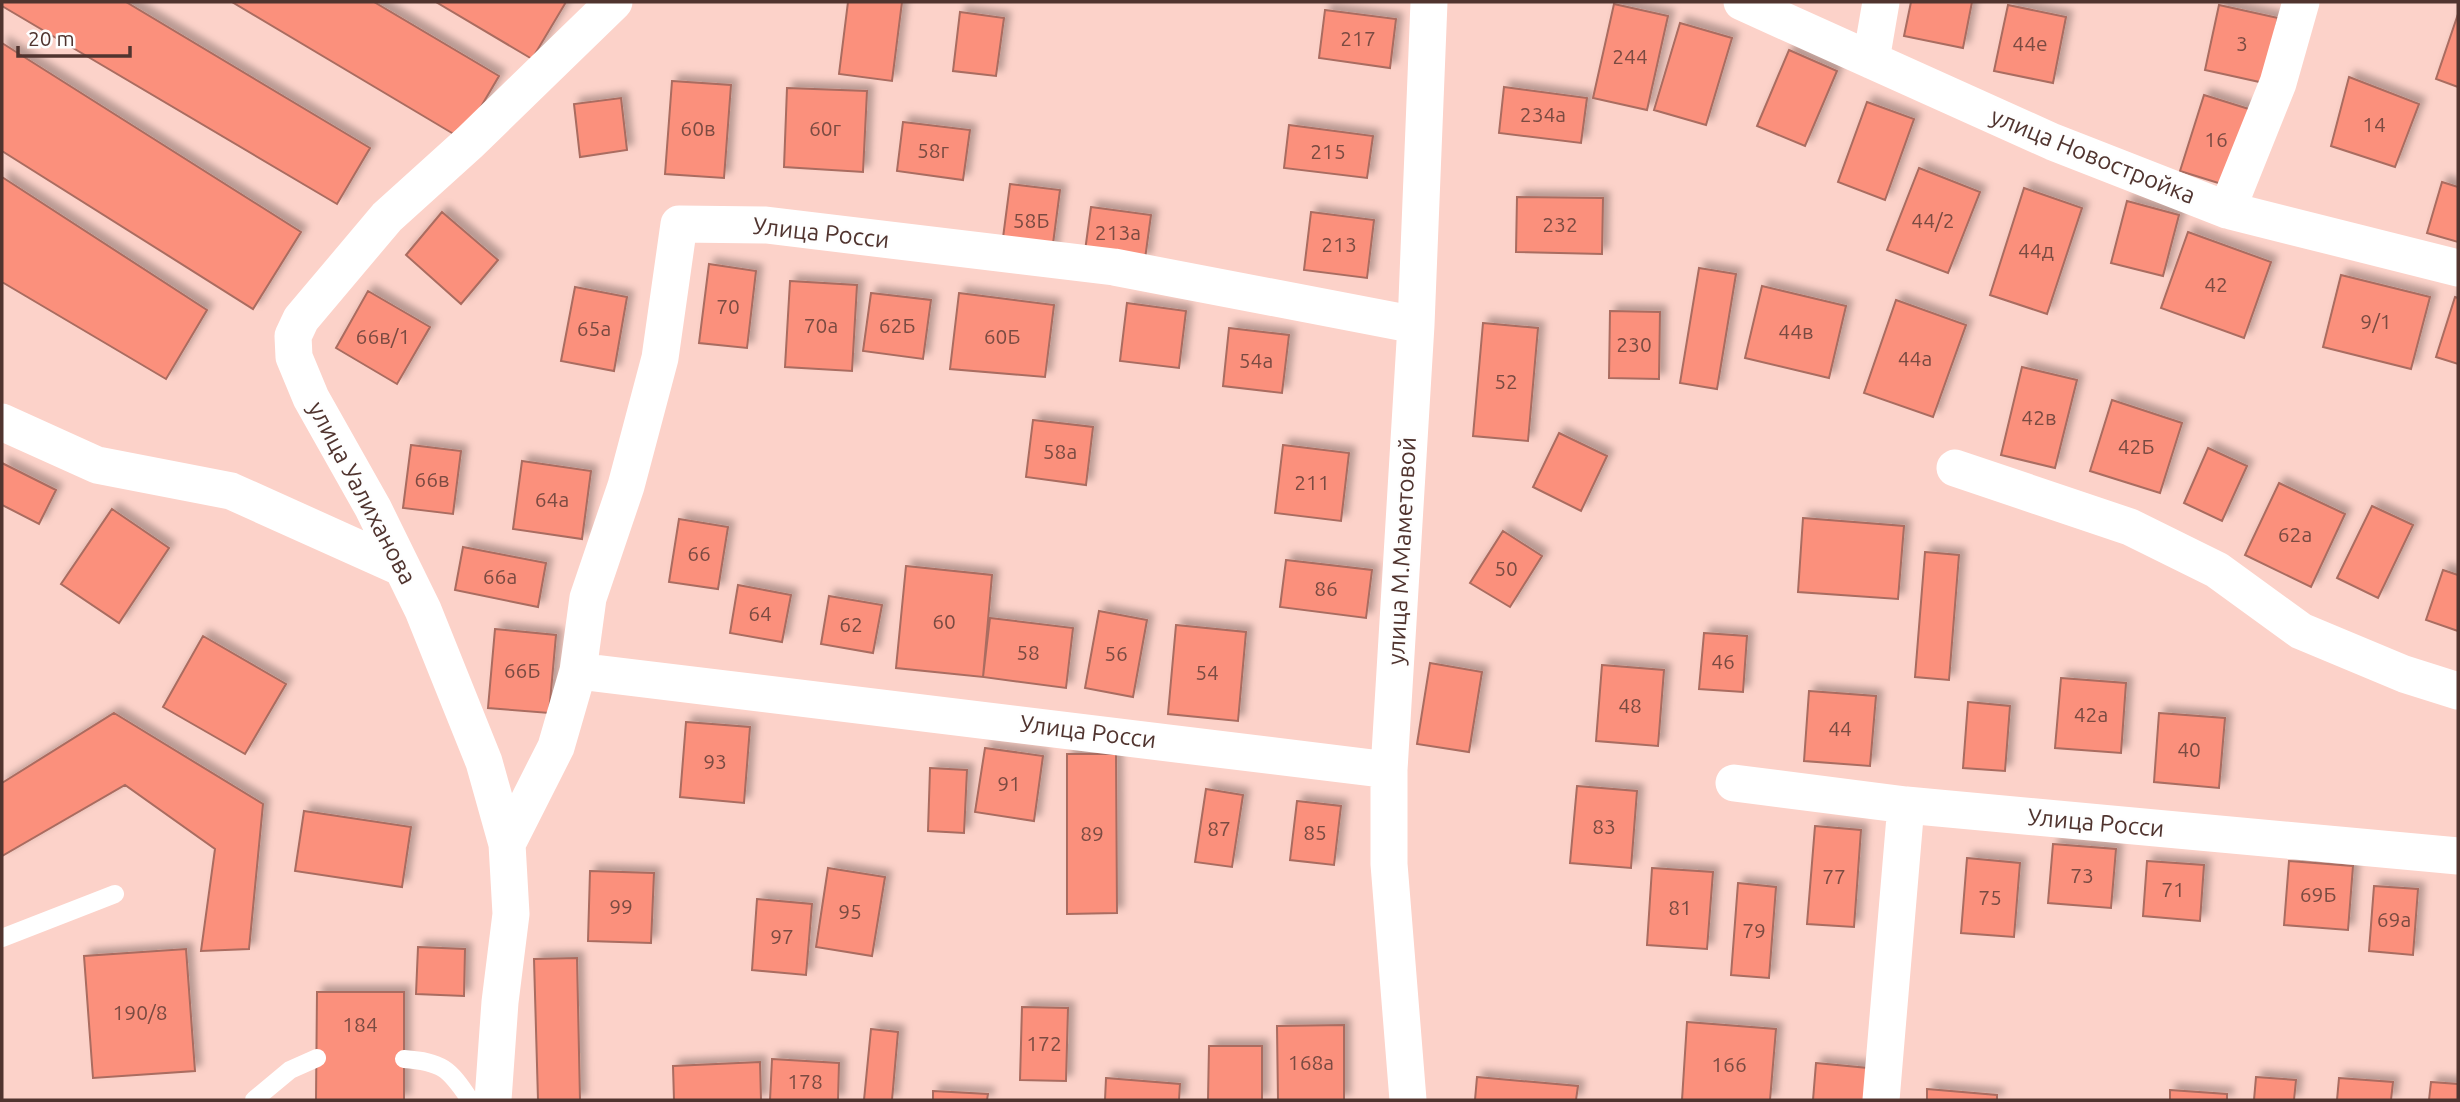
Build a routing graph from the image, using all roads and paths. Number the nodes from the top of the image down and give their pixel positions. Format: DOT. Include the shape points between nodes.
graph roads {
  1 [pos="614,2"];
  2 [pos="1430,2"];
  3 [pos="1742,2"];
  4 [pos="1881,2"];
  5 [pos="2301,2"];
  6 [pos="1871,60"];
  7 [pos="2227,210"];
  8 [pos="2458,268"];
  9 [pos="1416,325"];
  10 [pos="2,422"];
  11 [pos="1955,467"];
  12 [pos="402,568"];
  13 [pos="578,671"];
  14 [pos="2458,691"];
  15 [pos="1389,770"];
  16 [pos="1734,783"];
  17 [pos="1906,805"];
  18 [pos="508,844"];
  19 [pos="2458,856"];
  20 [pos="115,894"];
  21 [pos="2,937"];
  22 [pos="317,1058"];
  23 [pos="404,1059"];
  24 [pos="254,1100"];
  25 [pos="470,1100"];
  26 [pos="493,1100"];
  27 [pos="1408,1100"];
  28 [pos="1881,1100"];
  1 -- 12 [label="street, улица Уалиханова" via="387,217 301,319 293,336 294,357 311,398"];
  2 -- 9 [label="street, улица М.Маметовой"];
  3 -- 6 [label="street, улица Новостройка"];
  4 -- 6 [label="street"];
  5 -- 7 [label="street" via="2278,83"];
  6 -- 7 [label="street, улица Новостройка" via="2053,142"];
  7 -- 8 [label="street, улица Новостройка"];
  9 -- 13 [label="street, Улица Росси" via="1114,267 766,225 678,224 660,358 626,486 588,598"];
  9 -- 15 [label="street, улица М.Маметовой"];
  10 -- 12 [label="street" via="97,466 231,491"];
  11 -- 14 [label="street" via="2130,527 2217,570 2301,631 2403,674"];
  12 -- 18 [label="street, улица Уалиханова" via="455,684"];
  13 -- 15 [label="street, Улица Росси"];
  13 -- 18 [label="street, Улица Росси" via="556,747"];
  15 -- 27 [label="street, улица М.Маметовой" via="1390,864"];
  16 -- 17 [label="street, Улица Росси"];
  17 -- 19 [label="street, Улица Росси"];
  17 -- 28 [label="street"];
  18 -- 26 [label="street, улица Уалиханова" via="511,914"];
  20 -- 21 [label="lane"];
  22 -- 24 [label="lane" via="290,1070"];
  23 -- 25 [label="lane" via="433,1062 453,1077"];
}
